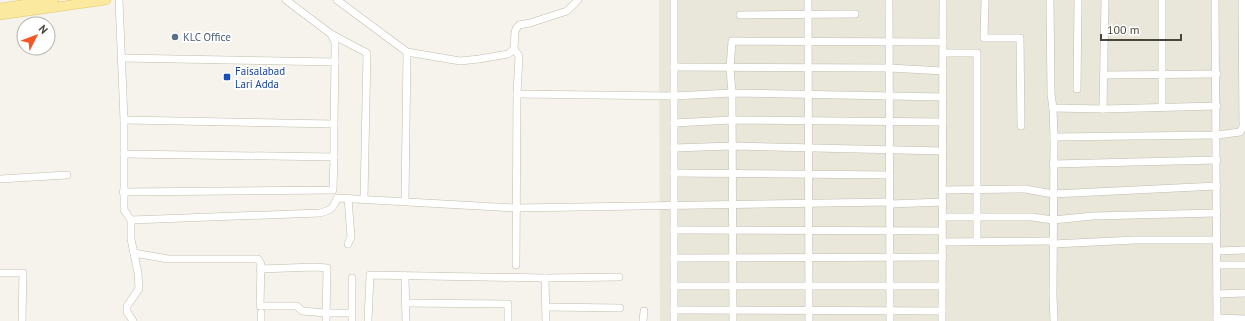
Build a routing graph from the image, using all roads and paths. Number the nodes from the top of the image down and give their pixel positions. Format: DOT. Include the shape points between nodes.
graph roads {
  1 [pos="54,0"];
  2 [pos="106,0"];
  3 [pos="119,0"];
  4 [pos="286,0"];
  5 [pos="337,0"];
  6 [pos="578,0"];
  7 [pos="674,0"];
  8 [pos="808,0"];
  9 [pos="889,0"];
  10 [pos="944,0"];
  11 [pos="985,0"];
  12 [pos="1050,0"];
  13 [pos="1078,0"];
  14 [pos="1105,0"];
  15 [pos="1162,0"];
  16 [pos="1216,0"];
  17 [pos="1242,0"];
  18 [pos="0,8"];
  19 [pos="808,14"];
  20 [pos="855,14"];
  21 [pos="740,15"];
  22 [pos="0,16"];
  23 [pos="331,34"];
  24 [pos="808,41"];
  25 [pos="889,42"];
  26 [pos="943,42"];
  27 [pos="514,49"];
  28 [pos="407,52"];
  29 [pos="943,53"];
  30 [pos="122,58"];
  31 [pos="336,62"];
  32 [pos="674,67"];
  33 [pos="730,68"];
  34 [pos="890,68"];
  35 [pos="809,69"];
  36 [pos="943,71"];
  37 [pos="1162,74"];
  38 [pos="1216,74"];
  39 [pos="1104,75"];
  40 [pos="1077,89"];
  41 [pos="732,93"];
  42 [pos="517,94"];
  43 [pos="809,94"];
  44 [pos="890,95"];
  45 [pos="674,96"];
  46 [pos="943,97"];
  47 [pos="1217,106"];
  48 [pos="1162,107"];
  49 [pos="1053,108"];
  50 [pos="1104,109"];
  51 [pos="124,120"];
  52 [pos="732,120"];
  53 [pos="809,121"];
  54 [pos="890,122"];
  55 [pos="943,122"];
  56 [pos="674,123"];
  57 [pos="334,124"];
  58 [pos="1021,126"];
  59 [pos="1244,127"];
  60 [pos="1217,135"];
  61 [pos="1054,137"];
  62 [pos="732,146"];
  63 [pos="674,148"];
  64 [pos="809,148"];
  65 [pos="890,150"];
  66 [pos="943,151"];
  67 [pos="124,154"];
  68 [pos="334,157"];
  69 [pos="1217,160"];
  70 [pos="1053,164"];
  71 [pos="674,173"];
  72 [pos="732,173"];
  73 [pos="809,174"];
  74 [pos="68,175"];
  75 [pos="890,175"];
  76 [pos="0,179"];
  77 [pos="1217,186"];
  78 [pos="333,190"];
  79 [pos="943,190"];
  80 [pos="977,190"];
  81 [pos="124,192"];
  82 [pos="1053,194"];
  83 [pos="337,198"];
  84 [pos="348,198"];
  85 [pos="364,199"];
  86 [pos="405,201"];
  87 [pos="943,202"];
  88 [pos="809,203"];
  89 [pos="890,203"];
  90 [pos="732,204"];
  91 [pos="674,205"];
  92 [pos="516,208"];
  93 [pos="1217,213"];
  94 [pos="943,217"];
  95 [pos="977,217"];
  96 [pos="131,220"];
  97 [pos="1053,220"];
  98 [pos="674,230"];
  99 [pos="732,230"];
  100 [pos="809,231"];
  101 [pos="890,231"];
  102 [pos="943,231"];
  103 [pos="1217,240"];
  104 [pos="976,241"];
  105 [pos="943,242"];
  106 [pos="1053,242"];
  107 [pos="348,244"];
  108 [pos="1245,250"];
  109 [pos="1217,251"];
  110 [pos="134,253"];
  111 [pos="733,257"];
  112 [pos="809,257"];
  113 [pos="890,257"];
  114 [pos="942,257"];
  115 [pos="674,258"];
  116 [pos="516,265"];
  117 [pos="1217,265"];
  118 [pos="1245,265"];
  119 [pos="260,268"];
  120 [pos="0,273"];
  121 [pos="405,276"];
  122 [pos="619,277"];
  123 [pos="352,278"];
  124 [pos="545,278"];
  125 [pos="733,285"];
  126 [pos="674,286"];
  127 [pos="809,286"];
  128 [pos="890,286"];
  129 [pos="942,286"];
  130 [pos="1245,293"];
  131 [pos="1217,294"];
  132 [pos="406,303"];
  133 [pos="546,306"];
  134 [pos="620,308"];
  135 [pos="674,310"];
  136 [pos="733,310"];
  137 [pos="644,311"];
  138 [pos="809,311"];
  139 [pos="890,311"];
  140 [pos="942,311"];
  141 [pos="261,313"];
  142 [pos="352,313"];
  143 [pos="326,317"];
  144 [pos="1245,319"];
  145 [pos="1217,320"];
  146 [pos="22,321"];
  147 [pos="133,321"];
  148 [pos="261,321"];
  149 [pos="352,321"];
  150 [pos="368,321"];
  151 [pos="406,321"];
  152 [pos="508,321"];
  153 [pos="546,321"];
  154 [pos="643,321"];
  155 [pos="674,321"];
  156 [pos="733,321"];
  157 [pos="809,321"];
  158 [pos="890,321"];
  159 [pos="942,321"];
  160 [pos="1054,321"];
  1 -- 18 [label="main road"];
  2 -- 22 [label="main road"];
  3 -- 30 [label="street"];
  4 -- 23 [label="street"];
  5 -- 28 [label="street"];
  6 -- 27 [label="street" via="567,11 517,26"];
  7 -- 32 [label="street"];
  8 -- 19 [label="street"];
  9 -- 25 [label="street"];
  10 -- 26 [label="street"];
  11 -- 58 [label="street" via="984,38 1020,38"];
  12 -- 49 [label="street"];
  13 -- 40 [label="street"];
  14 -- 39 [label="street"];
  15 -- 37 [label="street"];
  16 -- 38 [label="street"];
  17 -- 59 [label="street"];
  19 -- 20 [label="street"];
  19 -- 21 [label="street"];
  19 -- 24 [label="street"];
  23 -- 31 [label="street" via="335,42"];
  23 -- 85 [label="street" via="367,53"];
  24 -- 25 [label="street"];
  24 -- 33 [label="street" via="732,41"];
  24 -- 35 [label="street"];
  25 -- 26 [label="street"];
  25 -- 34 [label="street"];
  26 -- 29 [label="street"];
  27 -- 28 [label="street" via="508,54 460,61"];
  27 -- 42 [label="street" via="519,56"];
  28 -- 86 [label="street"];
  29 -- 36 [label="street"];
  29 -- 80 [label="street" via="977,53"];
  30 -- 31 [label="street"];
  30 -- 51 [label="street"];
  31 -- 57 [label="street"];
  32 -- 33 [label="street"];
  32 -- 45 [label="street"];
  33 -- 35 [label="street"];
  33 -- 41 [label="street"];
  34 -- 35 [label="street"];
  34 -- 36 [label="street"];
  34 -- 44 [label="street"];
  35 -- 43 [label="street"];
  36 -- 46 [label="street"];
  37 -- 38 [label="street"];
  37 -- 39 [label="street"];
  37 -- 48 [label="street"];
  38 -- 47 [label="street"];
  39 -- 50 [label="street"];
  41 -- 43 [label="street"];
  41 -- 45 [label="street"];
  41 -- 52 [label="street"];
  42 -- 45 [label="street"];
  42 -- 92 [label="street"];
  43 -- 44 [label="street"];
  43 -- 53 [label="street"];
  44 -- 46 [label="street"];
  44 -- 54 [label="street"];
  45 -- 56 [label="street"];
  46 -- 55 [label="street"];
  47 -- 48 [label="street"];
  47 -- 60 [label="street"];
  48 -- 50 [label="street"];
  49 -- 50 [label="street"];
  49 -- 61 [label="street"];
  51 -- 57 [label="street"];
  51 -- 67 [label="street"];
  52 -- 53 [label="street"];
  52 -- 56 [label="street"];
  52 -- 62 [label="street"];
  53 -- 54 [label="street"];
  53 -- 64 [label="street"];
  54 -- 55 [label="street"];
  54 -- 65 [label="street"];
  55 -- 66 [label="street"];
  56 -- 63 [label="street"];
  57 -- 68 [label="street"];
  59 -- 60 [label="street" via="1240,132"];
  60 -- 61 [label="street"];
  60 -- 69 [label="street"];
  61 -- 70 [label="street"];
  62 -- 63 [label="street"];
  62 -- 64 [label="street"];
  62 -- 72 [label="street"];
  63 -- 71 [label="street"];
  64 -- 65 [label="street"];
  64 -- 73 [label="street"];
  65 -- 66 [label="street"];
  65 -- 75 [label="street"];
  66 -- 79 [label="street"];
  67 -- 68 [label="street"];
  67 -- 81 [label="street"];
  68 -- 78 [label="street"];
  69 -- 70 [label="street"];
  69 -- 77 [label="street"];
  70 -- 82 [label="street"];
  71 -- 72 [label="street"];
  71 -- 91 [label="street"];
  72 -- 73 [label="street"];
  72 -- 90 [label="street"];
  73 -- 75 [label="street"];
  73 -- 88 [label="street"];
  74 -- 76 [label="street"];
  75 -- 89 [label="street"];
  77 -- 82 [label="street"];
  77 -- 93 [label="street"];
  78 -- 81 [label="street"];
  78 -- 83 [label="street"];
  79 -- 80 [label="street"];
  79 -- 87 [label="street"];
  80 -- 82 [label="street" via="1025,190"];
  80 -- 95 [label="street"];
  81 -- 96 [label="street" via="124,210"];
  82 -- 97 [label="street"];
  83 -- 84 [label="street"];
  83 -- 96 [label="street" via="334,207 320,213"];
  84 -- 85 [label="street"];
  84 -- 107 [label="street" via="351,237"];
  85 -- 86 [label="street"];
  86 -- 92 [label="street"];
  87 -- 89 [label="street"];
  87 -- 94 [label="street"];
  88 -- 89 [label="street"];
  88 -- 90 [label="street"];
  88 -- 100 [label="street"];
  89 -- 101 [label="street"];
  90 -- 91 [label="street"];
  90 -- 99 [label="street"];
  91 -- 92 [label="street"];
  91 -- 98 [label="street"];
  92 -- 116 [label="street"];
  93 -- 97 [label="street" via="1093,216"];
  93 -- 103 [label="street"];
  94 -- 95 [label="street"];
  94 -- 102 [label="street"];
  95 -- 97 [label="street" via="1032,217"];
  95 -- 104 [label="street"];
  96 -- 110 [label="street"];
  97 -- 106 [label="street"];
  98 -- 99 [label="street"];
  98 -- 115 [label="street"];
  99 -- 100 [label="street"];
  99 -- 111 [label="street"];
  100 -- 101 [label="street"];
  100 -- 112 [label="street"];
  101 -- 102 [label="street"];
  101 -- 113 [label="street"];
  102 -- 105 [label="street"];
  103 -- 106 [label="street"];
  103 -- 109 [label="street"];
  104 -- 105 [label="street"];
  104 -- 106 [label="street"];
  105 -- 114 [label="street"];
  106 -- 160 [label="street"];
  108 -- 109 [label="street"];
  109 -- 117 [label="street"];
  110 -- 119 [label="street" via="168,259 258,259"];
  110 -- 147 [label="street" via="139,289 126,309"];
  111 -- 112 [label="street"];
  111 -- 115 [label="street"];
  111 -- 125 [label="street"];
  112 -- 113 [label="street"];
  112 -- 127 [label="street"];
  113 -- 114 [label="street"];
  113 -- 128 [label="street"];
  114 -- 129 [label="street"];
  115 -- 126 [label="street"];
  117 -- 118 [label="street"];
  117 -- 131 [label="street"];
  119 -- 143 [label="street" via="260,306 297,306 302,311"];
  119 -- 143 [label="street" via="327,268"];
  120 -- 146 [label="street" via="23,273"];
  121 -- 124 [label="street"];
  121 -- 132 [label="street"];
  121 -- 150 [label="street" via="370,275"];
  122 -- 124 [label="street"];
  123 -- 142 [label="street"];
  124 -- 133 [label="street"];
  125 -- 126 [label="street"];
  125 -- 127 [label="street"];
  125 -- 136 [label="street"];
  126 -- 135 [label="street"];
  127 -- 128 [label="street"];
  127 -- 138 [label="street"];
  128 -- 129 [label="street"];
  128 -- 139 [label="street"];
  129 -- 140 [label="street"];
  130 -- 131 [label="street"];
  131 -- 145 [label="street"];
  132 -- 151 [label="street"];
  132 -- 152 [label="street" via="508,304"];
  133 -- 134 [label="street"];
  133 -- 153 [label="street"];
  135 -- 136 [label="street"];
  135 -- 155 [label="street"];
  136 -- 138 [label="street"];
  136 -- 156 [label="street"];
  137 -- 154 [label="street"];
  138 -- 139 [label="street"];
  138 -- 157 [label="street"];
  139 -- 140 [label="street"];
  139 -- 158 [label="street"];
  140 -- 159 [label="street"];
  141 -- 148 [label="street"];
  142 -- 143 [label="street"];
  142 -- 149 [label="street"];
  144 -- 145 [label="street"];
}
